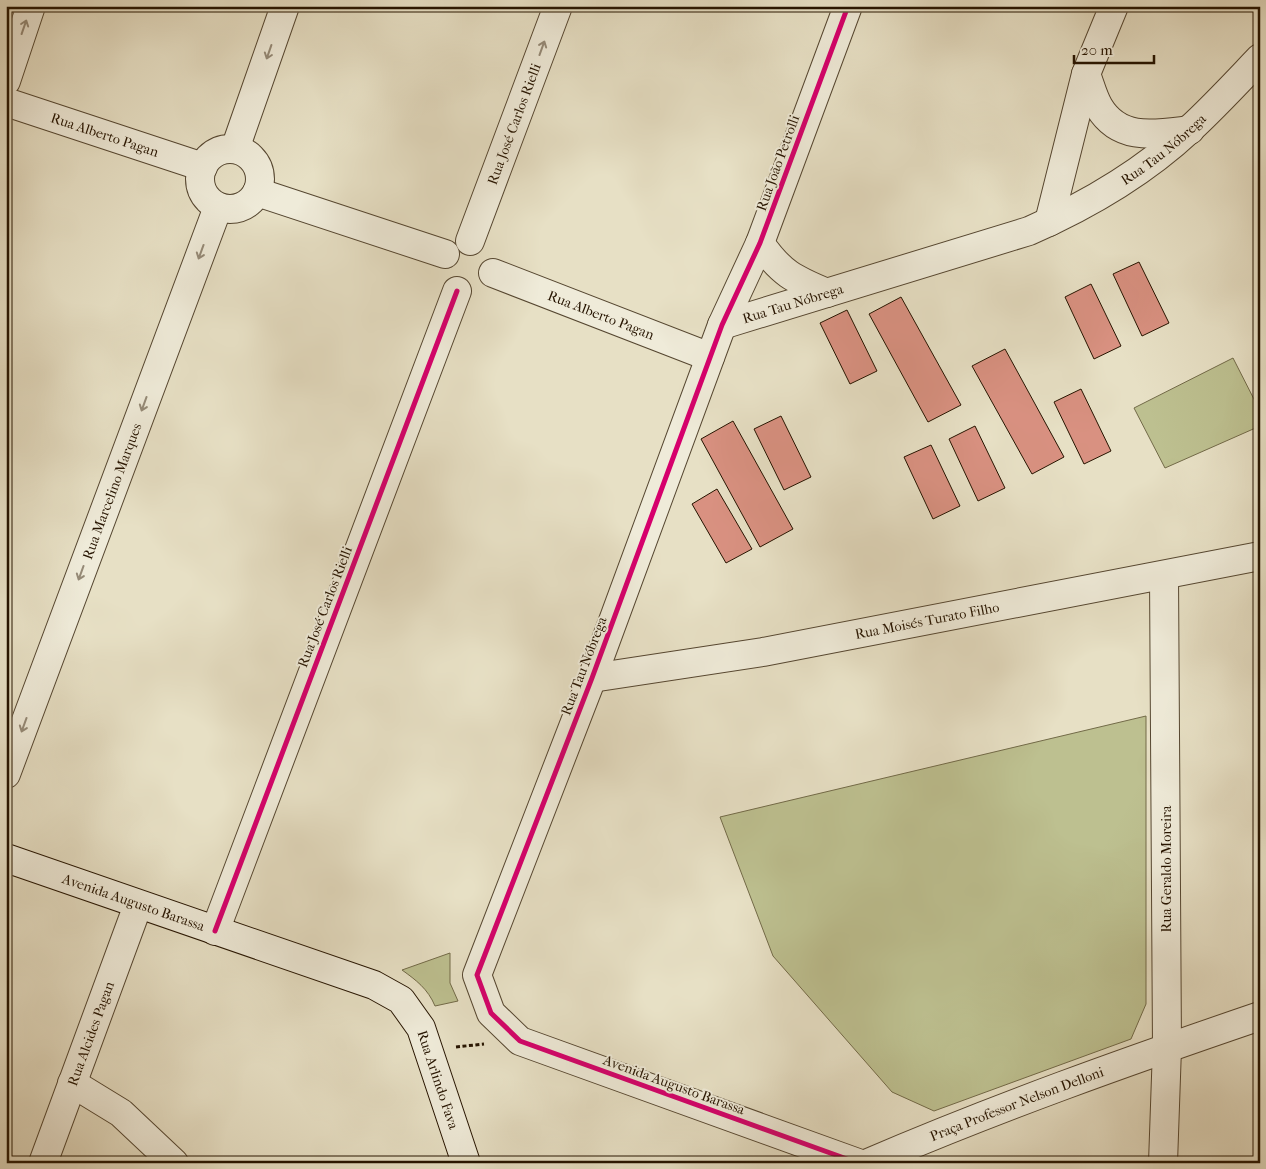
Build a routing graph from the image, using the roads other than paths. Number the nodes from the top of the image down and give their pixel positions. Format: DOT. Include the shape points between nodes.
graph roads {
  1 [pos="31,6"];
  2 [pos="285,6"];
  3 [pos="558,6"];
  4 [pos="848,6"];
  5 [pos="1114,6"];
  6 [pos="1260,58"];
  7 [pos="1086,74"];
  8 [pos="6,81"];
  9 [pos="6,102"];
  10 [pos="1190,130"];
  11 [pos="235,150"];
  12 [pos="203,166"];
  13 [pos="258,192"];
  14 [pos="218,206"];
  15 [pos="1049,222"];
  16 [pos="470,241"];
  17 [pos="760,242"];
  18 [pos="445,254"];
  19 [pos="493,273"];
  20 [pos="457,292"];
  21 [pos="827,292"];
  22 [pos="722,325"];
  23 [pos="710,357"];
  24 [pos="1260,556"];
  25 [pos="1164,576"];
  26 [pos="592,678"];
  27 [pos="6,774"];
  28 [pos="6,858"];
  29 [pos="138,905"];
  30 [pos="215,931"];
  31 [pos="400,1000"];
  32 [pos="492,1013"];
  33 [pos="1260,1016"];
  34 [pos="1167,1048"];
  35 [pos="72,1084"];
  36 [pos="43,1163"];
  37 [pos="174,1163"];
  38 [pos="466,1163"];
  39 [pos="858,1163"];
  40 [pos="868,1163"];
  41 [pos="1163,1163"];
  8 -- 1 [label="street, one-way"];
  2 -- 11 [label="street, one-way"];
  16 -- 3 [label="street, Rua José Carlos Rielli, one-way"];
  4 -- 17 [label="street, Rua João Petrolli"];
  5 -- 7 [label="street"];
  6 -- 10 [label="street, Rua Tau Nóbrega"];
  7 -- 10 [label="street" via="1099,107 1119,127 1143,135"];
  7 -- 15 [label="street"];
  9 -- 12 [label="street, Rua Alberto Pagan"];
  10 -- 15 [label="street, Rua Tau Nóbrega" via="1138,171"];
  11 -- 12 [label="street" via="222,150"];
  11 -- 13 [label="street" via="254,160 259,170"];
  12 -- 14 [label="street" via="202,190"];
  13 -- 14 [label="street" via="251,202 240,207"];
  13 -- 18 [label="street"];
  14 -- 27 [label="street, Rua Marcelino Marques, one-way"];
  15 -- 21 [label="street, Rua Tau Nóbrega" via="1029,231"];
  16 -- 18 [label="street" via="456,244"];
  16 -- 19 [label="street" via="484,247 492,259"];
  17 -- 21 [label="street" via="775,265 799,282"];
  17 -- 22 [label="street, Rua João Petrolli"];
  18 -- 20 [label="street" via="441,268 446,282"];
  19 -- 20 [label="street" via="488,284 479,291"];
  19 -- 23 [label="street, Rua Alberto Pagan"];
  20 -- 30 [label="street, Rua José Carlos Rielli"];
  21 -- 22 [label="street, Rua Tau Nóbrega"];
  22 -- 23 [label="street, Rua Tau Nóbrega"];
  23 -- 26 [label="street, Rua Tau Nóbrega"];
  24 -- 25 [label="street, Rua Moisés Turato Filho"];
  25 -- 26 [label="street, Rua Moisés Turato Filho" via="763,652"];
  25 -- 34 [label="street, Rua Geraldo Moreira"];
  26 -- 32 [label="street, Rua Tau Nóbrega" via="477,975"];
  28 -- 29 [label="street, Avenida Augusto Barassa"];
  29 -- 30 [label="street, Avenida Augusto Barassa"];
  29 -- 35 [label="street, Rua Alcides Pagan"];
  30 -- 31 [label="street, Avenida Augusto Barassa" via="374,985"];
  31 -- 38 [label="street, Rua Arlindo Fava" via="420,1028"];
  32 -- 39 [label="street, Avenida Augusto Barassa" via="520,1041"];
  33 -- 34 [label="street, Praça Professor Nelson Delloni"];
  34 -- 40 [label="street, Praça Professor Nelson Delloni" via="918,1141"];
  34 -- 41 [label="street, Rua Geraldo Moreira"];
  35 -- 36 [label="street, Rua Alcides Pagan"];
  35 -- 37 [label="street" via="121,1113"];
}
